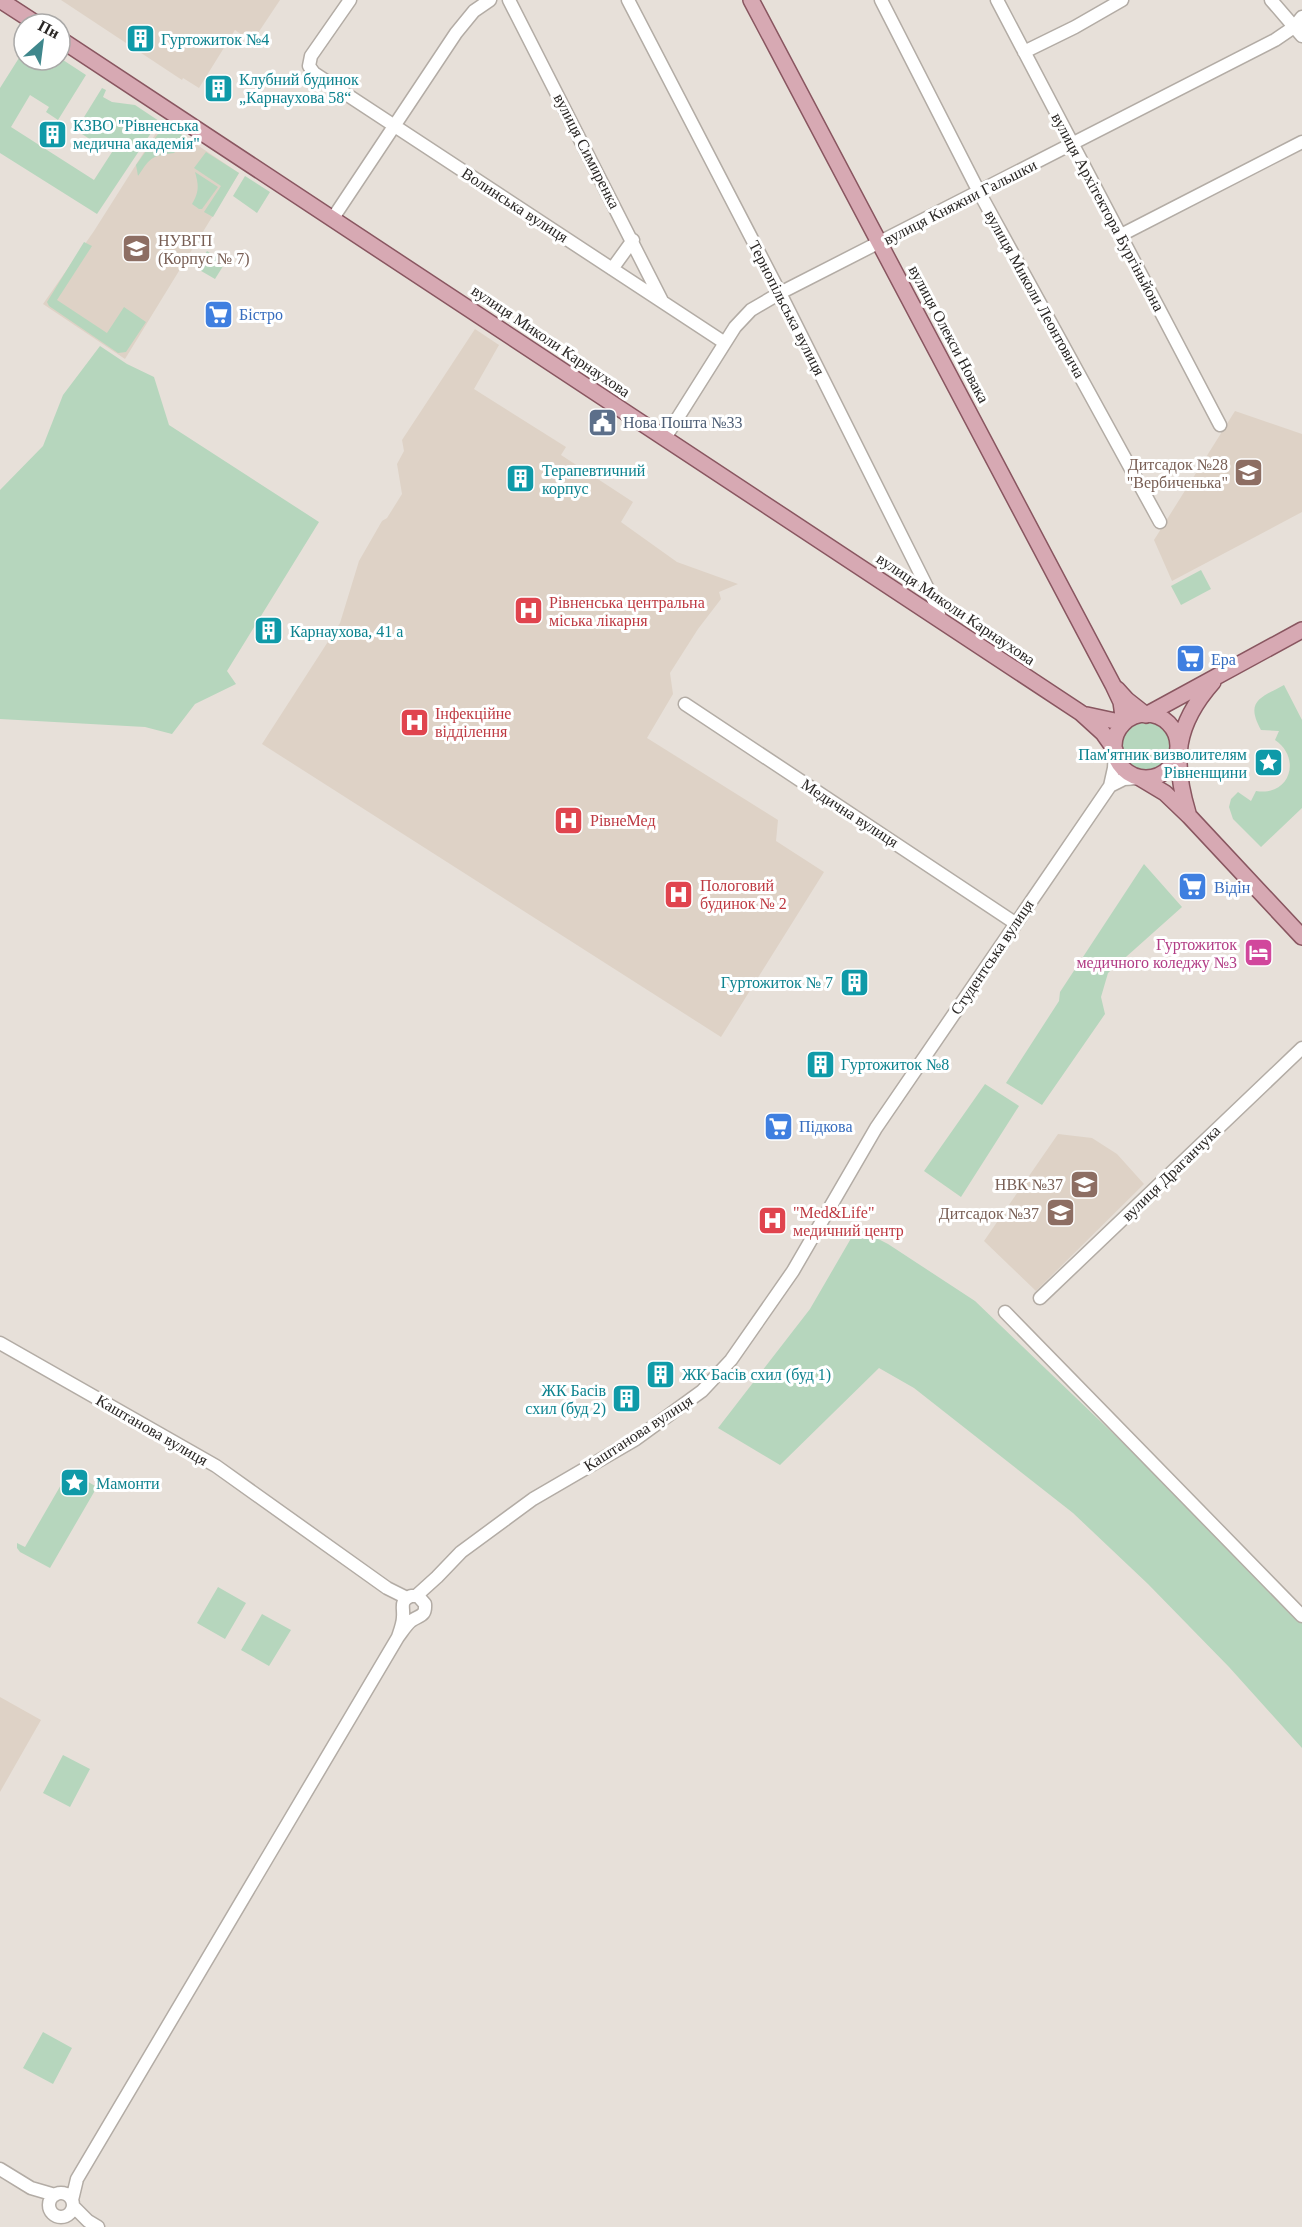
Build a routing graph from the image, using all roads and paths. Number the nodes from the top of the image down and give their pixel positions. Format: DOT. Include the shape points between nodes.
graph roads {
  1 [pos="0,0"];
  2 [pos="350,0"];
  3 [pos="490,0"];
  4 [pos="509,0"];
  5 [pos="628,0"];
  6 [pos="751,0"];
  7 [pos="881,0"];
  8 [pos="997,0"];
  9 [pos="1122,0"];
  10 [pos="1271,0"];
  11 [pos="18,12"];
  12 [pos="1299,27"];
  13 [pos="72,47"];
  14 [pos="1024,52"];
  15 [pos="394,125"];
  16 [pos="1302,142"];
  17 [pos="1072,145"];
  18 [pos="980,192"];
  19 [pos="333,218"];
  20 [pos="1121,235"];
  21 [pos="633,240"];
  22 [pos="880,242"];
  23 [pos="612,269"];
  24 [pos="780,293"];
  25 [pos="663,302"];
  26 [pos="724,343"];
  27 [pos="1220,425"];
  28 [pos="665,438"];
  29 [pos="1160,522"];
  30 [pos="940,619"];
  31 [pos="1302,630"];
  32 [pos="1219,675"];
  33 [pos="1113,685"];
  34 [pos="685,704"];
  35 [pos="1081,713"];
  36 [pos="1146,715"];
  37 [pos="1124,723"];
  38 [pos="1115,750"];
  39 [pos="1178,752"];
  40 [pos="1140,778"];
  41 [pos="1110,786"];
  42 [pos="1189,816"];
  43 [pos="1015,923"];
  44 [pos="1302,937"];
  45 [pos="1302,1048"];
  46 [pos="876,1128"];
  47 [pos="1040,1298"];
  48 [pos="1005,1312"];
  49 [pos="0,1343"];
  50 [pos="411,1606"];
  51 [pos="1302,1616"];
  52 [pos="0,2169"];
  53 [pos="72,2197"];
  54 [pos="55,2198"];
  55 [pos="93,2224"];
  1 -- 11 [label="main road"];
  2 -- 15 [label="street, Волинська вулиця" via="311,56 309,66"];
  3 -- 15 [label="street" via="461,27"];
  4 -- 21 [label="street, вулиця Симиренка"];
  5 -- 24 [label="street, Тернопільська вулиця"];
  6 -- 22 [label="main road, вулиця Олекси Новака"];
  7 -- 18 [label="street, вулиця Миколи Леонтовича"];
  8 -- 14 [label="street, вулиця Архітектора Бургіньйона"];
  9 -- 14 [label="street"];
  10 -- 12 [label="street"];
  12 -- 17 [label="street, вулиця Княжни Гальшки"];
  13 -- 19 [label="main road, вулиця Миколи Карнаухова"];
  14 -- 17 [label="street, вулиця Архітектора Бургіньйона"];
  15 -- 19 [label="street"];
  15 -- 23 [label="street, Волинська вулиця"];
  16 -- 20 [label="street"];
  17 -- 18 [label="street, вулиця Княжни Гальшки"];
  17 -- 20 [label="street, вулиця Архітектора Бургіньйона"];
  18 -- 22 [label="street, вулиця Княжни Гальшки"];
  18 -- 29 [label="street, вулиця Миколи Леонтовича"];
  19 -- 28 [label="main road, вулиця Миколи Карнаухова"];
  20 -- 27 [label="street, вулиця Архітектора Бургіньйона"];
  21 -- 23 [label="street"];
  21 -- 25 [label="street, вулиця Симиренка"];
  22 -- 24 [label="street, вулиця Княжни Гальшки"];
  22 -- 33 [label="main road, вулиця Олекси Новака"];
  23 -- 25 [label="street, Волинська вулиця"];
  24 -- 26 [label="street, вулиця Княжни Гальшки" via="747,314"];
  24 -- 30 [label="street, Тернопільська вулиця"];
  25 -- 26 [label="street, Волинська вулиця"];
  26 -- 28 [label="street, вулиця Княжни Гальшки"];
  28 -- 30 [label="main road, вулиця Миколи Карнаухова"];
  30 -- 35 [label="main road, вулиця Миколи Карнаухова"];
  31 -- 32 [label="main road"];
  32 -- 36 [label="main road"];
  32 -- 39 [label="main road" via="1188,718"];
  33 -- 36 [label="main road, вулиця Олекси Новака"];
  33 -- 37 [label="main road, вулиця Олекси Новака"];
  34 -- 43 [label="street, Медична вулиця"];
  35 -- 37 [label="main road, вулиця Миколи Карнаухова"];
  35 -- 38 [label="main road, вулиця Миколи Карнаухова"];
  36 -- 37 [label="main road"];
  36 -- 39 [label="main road" via="1170,726"];
  37 -- 38 [label="main road" via="1116,736"];
  38 -- 40 [label="main road" via="1126,771"];
  38 -- 41 [label="street"];
  39 -- 40 [label="main road" via="1160,775"];
  39 -- 42 [label="main road" via="1180,785"];
  40 -- 41 [label="street" via="1124,779"];
  40 -- 42 [label="main road" via="1165,792"];
  41 -- 43 [label="street, Студентська вулиця"];
  42 -- 44 [label="main road"];
  43 -- 46 [label="street, Студентська вулиця"];
  45 -- 47 [label="street, вулиця Драганчука"];
  46 -- 50 [label="street, Каштанова вулиця" via="794,1271 731,1360 702,1391 636,1439 532,1499 461,1552"];
  48 -- 51 [label="street"];
  49 -- 50 [label="street, Каштанова вулиця" via="216,1466"];
  50 -- 53 [label="street" via="398,1637"];
  52 -- 54 [label="street"];
  53 -- 54 [label="street"];
  53 -- 54 [label="street" via="67,2194"];
  53 -- 54 [label="street" via="54,2214"];
  53 -- 55 [label="street"];
}
